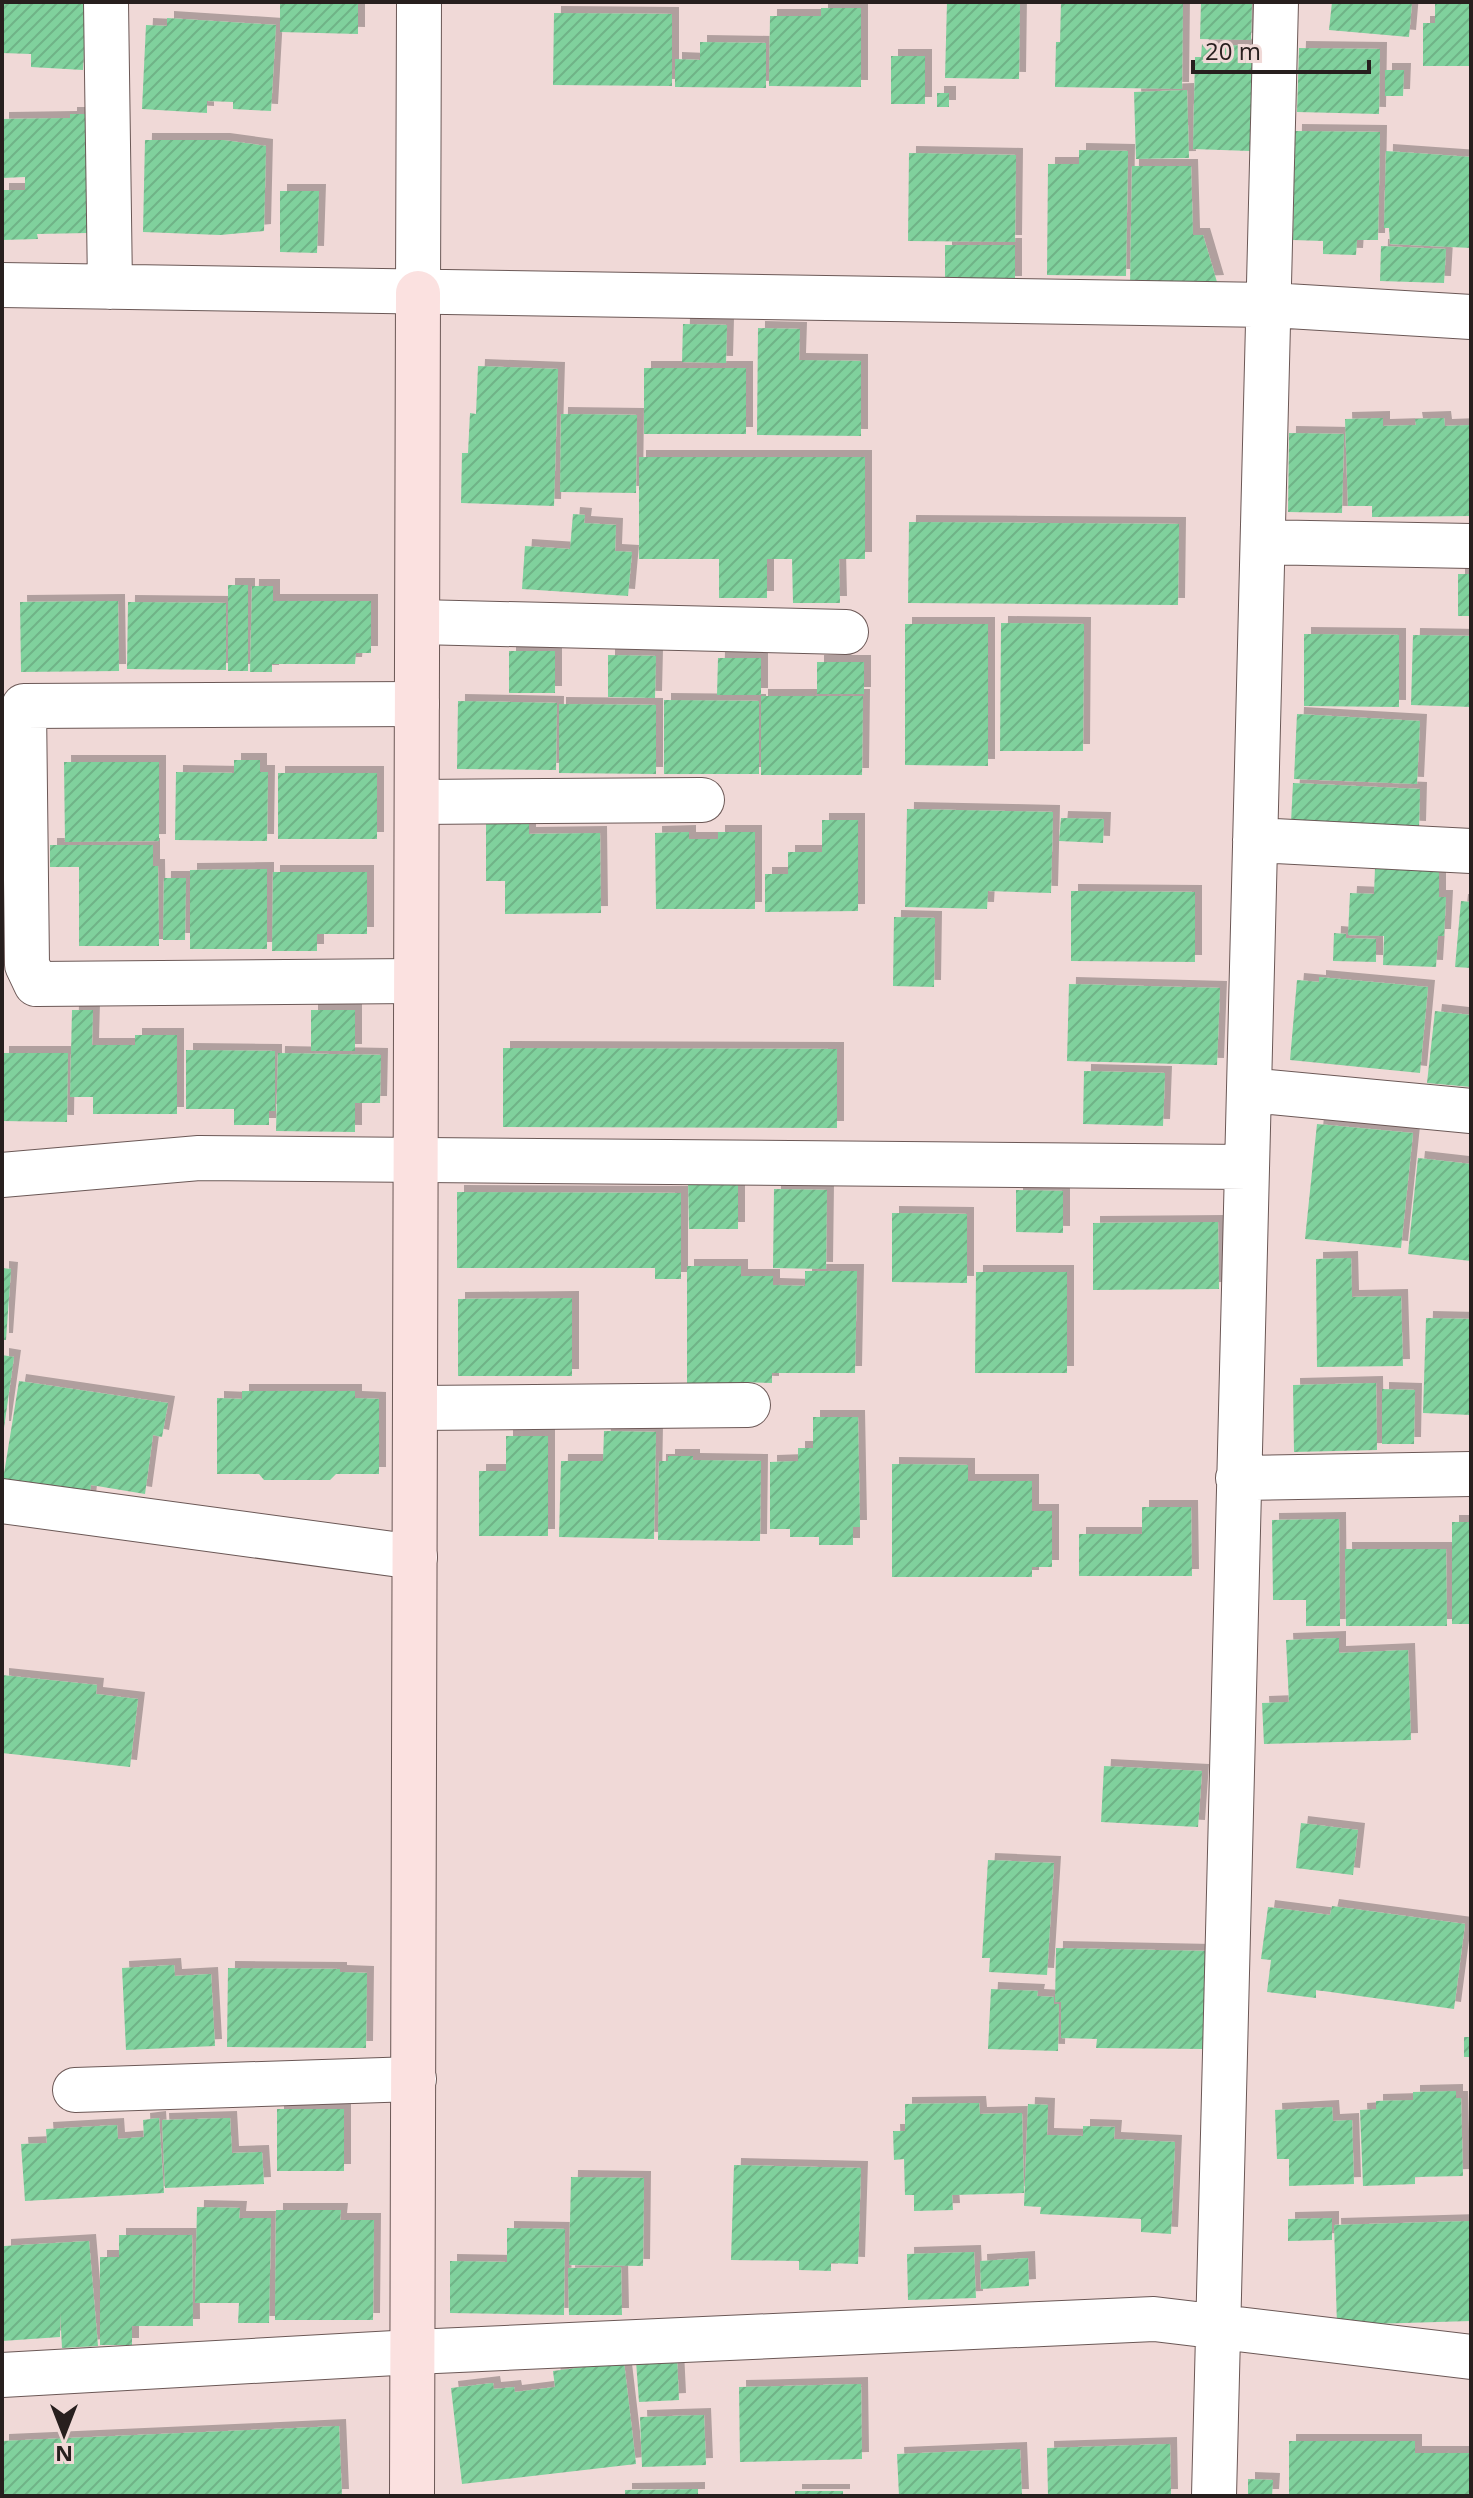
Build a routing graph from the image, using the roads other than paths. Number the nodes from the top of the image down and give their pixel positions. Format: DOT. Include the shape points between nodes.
graph roads {
  1 [pos="106,2"];
  2 [pos="419,2"];
  3 [pos="1276,2"];
  4 [pos="2,285"];
  5 [pos="110,287"];
  6 [pos="418,293"];
  7 [pos="1269,305"];
  8 [pos="1471,317"];
  9 [pos="1263,542"];
  10 [pos="1471,546"];
  11 [pos="418,622"];
  12 [pos="846,632"];
  13 [pos="417,704"];
  14 [pos="702,800"];
  15 [pos="417,802"];
  16 [pos="1255,840"];
  17 [pos="1471,851"];
  18 [pos="416,981"];
  19 [pos="1249,1090"];
  20 [pos="1471,1111"];
  21 [pos="416,1162"];
  22 [pos="1247,1167"];
  23 [pos="2,1175"];
  24 [pos="748,1405"];
  25 [pos="415,1408"];
  26 [pos="1471,1474"];
  27 [pos="1238,1478"];
  28 [pos="2,1501"];
  29 [pos="415,1557"];
  30 [pos="414,2079"];
  31 [pos="75,2090"];
  32 [pos="1217,2325"];
  33 [pos="413,2352"];
  34 [pos="1471,2357"];
  35 [pos="2,2375"];
  36 [pos="412,2496"];
  37 [pos="1214,2496"];
  1 -- 5 [label="street"];
  2 -- 6 [label="street"];
  3 -- 7 [label="street"];
  4 -- 5 [label="street"];
  5 -- 6 [label="street"];
  6 -- 7 [label="street"];
  6 -- 11 [label="street"];
  7 -- 8 [label="street"];
  7 -- 9 [label="street"];
  9 -- 10 [label="street"];
  9 -- 16 [label="street"];
  11 -- 12 [label="street"];
  11 -- 13 [label="street"];
  13 -- 15 [label="street"];
  13 -- 18 [label="street" via="24,706 27,965 36,984"];
  14 -- 15 [label="street"];
  15 -- 18 [label="street"];
  16 -- 17 [label="street"];
  16 -- 19 [label="street"];
  18 -- 21 [label="street"];
  19 -- 20 [label="street"];
  19 -- 22 [label="street"];
  21 -- 22 [label="street"];
  21 -- 23 [label="street" via="199,1158"];
  21 -- 25 [label="street"];
  22 -- 27 [label="street"];
  24 -- 25 [label="street"];
  25 -- 29 [label="street"];
  26 -- 27 [label="street"];
  27 -- 32 [label="street"];
  28 -- 29 [label="street"];
  29 -- 30 [label="street"];
  30 -- 31 [label="street"];
  30 -- 33 [label="street"];
  32 -- 33 [label="street" via="1154,2319"];
  32 -- 34 [label="street"];
  32 -- 37 [label="street"];
  33 -- 35 [label="street"];
  33 -- 36 [label="street"];
}
